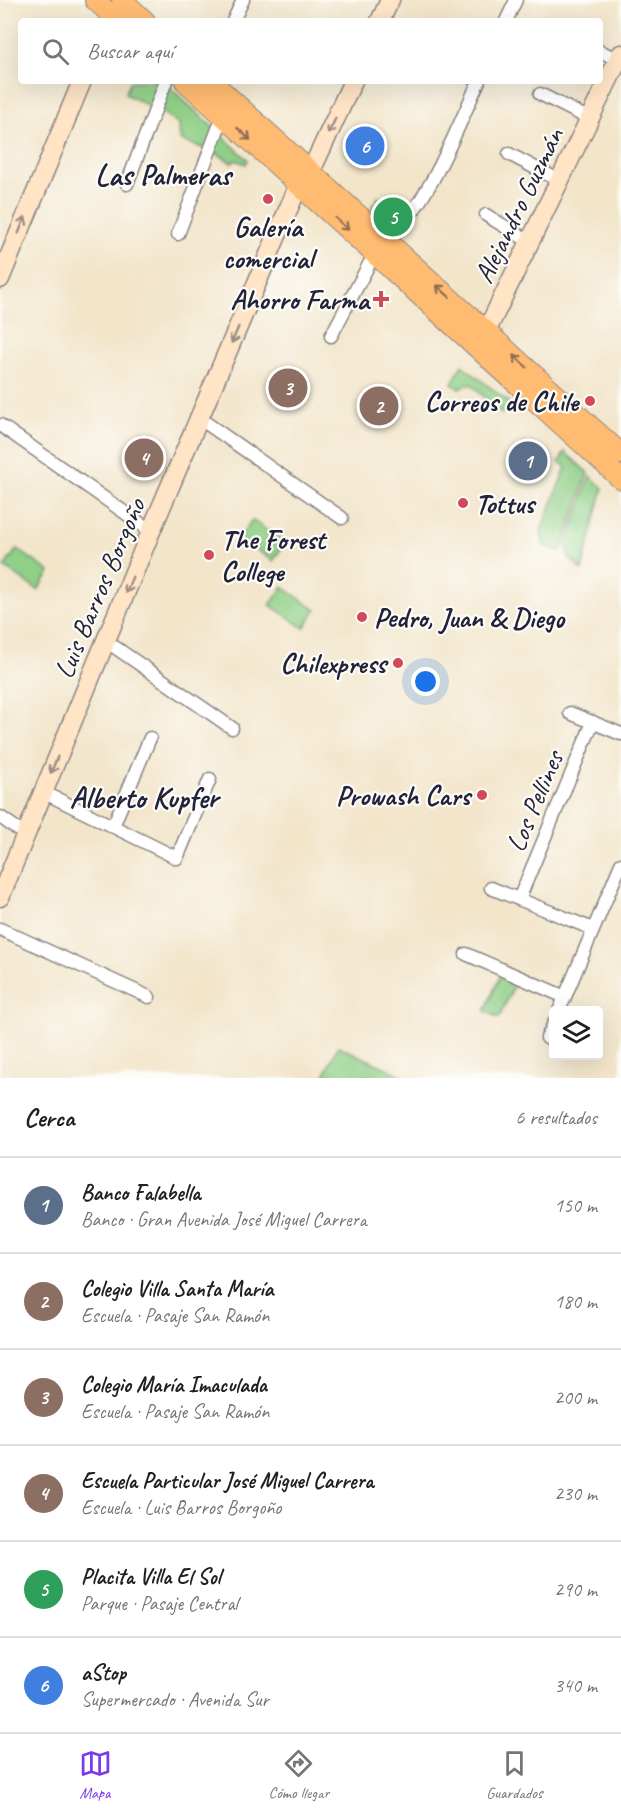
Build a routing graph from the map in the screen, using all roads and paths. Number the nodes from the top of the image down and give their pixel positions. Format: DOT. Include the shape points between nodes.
graph roads {
  1 [pos="243,0"];
  2 [pos="390,0"];
  3 [pos="516,0"];
  4 [pos="110,9"];
  5 [pos="136,18"];
  6 [pos="234,18"];
  7 [pos="381,18"];
  8 [pos="507,18"];
  9 [pos="603,52"];
  10 [pos="620,57"];
  11 [pos="81,84"];
  12 [pos="165,84"];
  13 [pos="200,84"];
  14 [pos="352,84"];
  15 [pos="478,84"];
  16 [pos="540,94"];
  17 [pos="223,116"];
  18 [pos="590,119"];
  19 [pos="509,154"];
  20 [pos="305,178"];
  21 [pos="560,181"];
  22 [pos="127,184"];
  23 [pos="486,215"];
  24 [pos="178,234"];
  25 [pos="530,242"];
  26 [pos="381,247"];
  27 [pos="0,279"];
  28 [pos="331,336"];
  29 [pos="480,338"];
  30 [pos="199,418"];
  31 [pos="0,425"];
  32 [pos="621,453"];
  33 [pos="621,478"];
  34 [pos="342,518"];
  35 [pos="151,531"];
  36 [pos="106,641"];
  37 [pos="570,712"];
  38 [pos="593,722"];
  39 [pos="232,728"];
  40 [pos="621,734"];
  41 [pos="150,738"];
  42 [pos="210,779"];
  43 [pos="43,792"];
  44 [pos="0,817"];
  45 [pos="113,826"];
  46 [pos="26,835"];
  47 [pos="621,864"];
  48 [pos="491,888"];
  49 [pos="0,897"];
  50 [pos="519,899"];
  51 [pos="0,929"];
  52 [pos="593,929"];
  53 [pos="466,954"];
  54 [pos="149,997"];
  55 [pos="565,997"];
  56 [pos="561,1006"];
  57 [pos="549,1034"];
  58 [pos="547,1038"];
  1 -- 6 [label="street"];
  2 -- 7 [label="street"];
  3 -- 8 [label="street"];
  4 -- 5 [label="main road"];
  9 -- 10 [label="street"];
  10 -- 18 [label="street, Alejandro Guzmán"];
  27 -- 11 [label="street, one-way"];
  12 -- 22 [label="street"];
  13 -- 17 [label="main road"];
  13 -- 20 [label="main road"];
  14 -- 20 [label="street, Luis Barros Borgoño, one-way"];
  15 -- 26 [label="street" via="425,195 410,218"];
  16 -- 18 [label="street"];
  17 -- 20 [label="main road, one-way"];
  17 -- 24 [label="street"];
  18 -- 21 [label="street, Alejandro Guzmán"];
  19 -- 21 [label="street"];
  20 -- 26 [label="main road"];
  20 -- 30 [label="street, Luis Barros Borgoño, one-way"];
  21 -- 25 [label="street, Alejandro Guzmán"];
  23 -- 25 [label="street"];
  25 -- 29 [label="street, Alejandro Guzmán"];
  26 -- 28 [label="street"];
  26 -- 29 [label="main road"];
  32 -- 29 [label="main road, one-way"];
  29 -- 33 [label="main road"];
  30 -- 34 [label="street"];
  30 -- 35 [label="street, Luis Barros Borgoño"];
  31 -- 35 [label="street"];
  35 -- 36 [label="street, Luis Barros Borgoño, one-way"];
  36 -- 39 [label="street"];
  36 -- 43 [label="street, Luis Barros Borgoño, one-way"];
  37 -- 38 [label="street"];
  38 -- 40 [label="street"];
  38 -- 50 [label="street, Los Pellines"];
  41 -- 45 [label="street"];
  42 -- 45 [label="street" via="177,858"];
  43 -- 45 [label="street"];
  43 -- 46 [label="street, Luis Barros Borgoño"];
  44 -- 46 [label="street"];
  46 -- 49 [label="street, Luis Barros Borgoño"];
  47 -- 52 [label="street"];
  48 -- 50 [label="street"];
  50 -- 52 [label="street"];
  51 -- 54 [label="street"];
  52 -- 55 [label="street"];
  53 -- 55 [label="street"];
  55 -- 56 [label="street"];
  57 -- 58 [label="street"];
}
